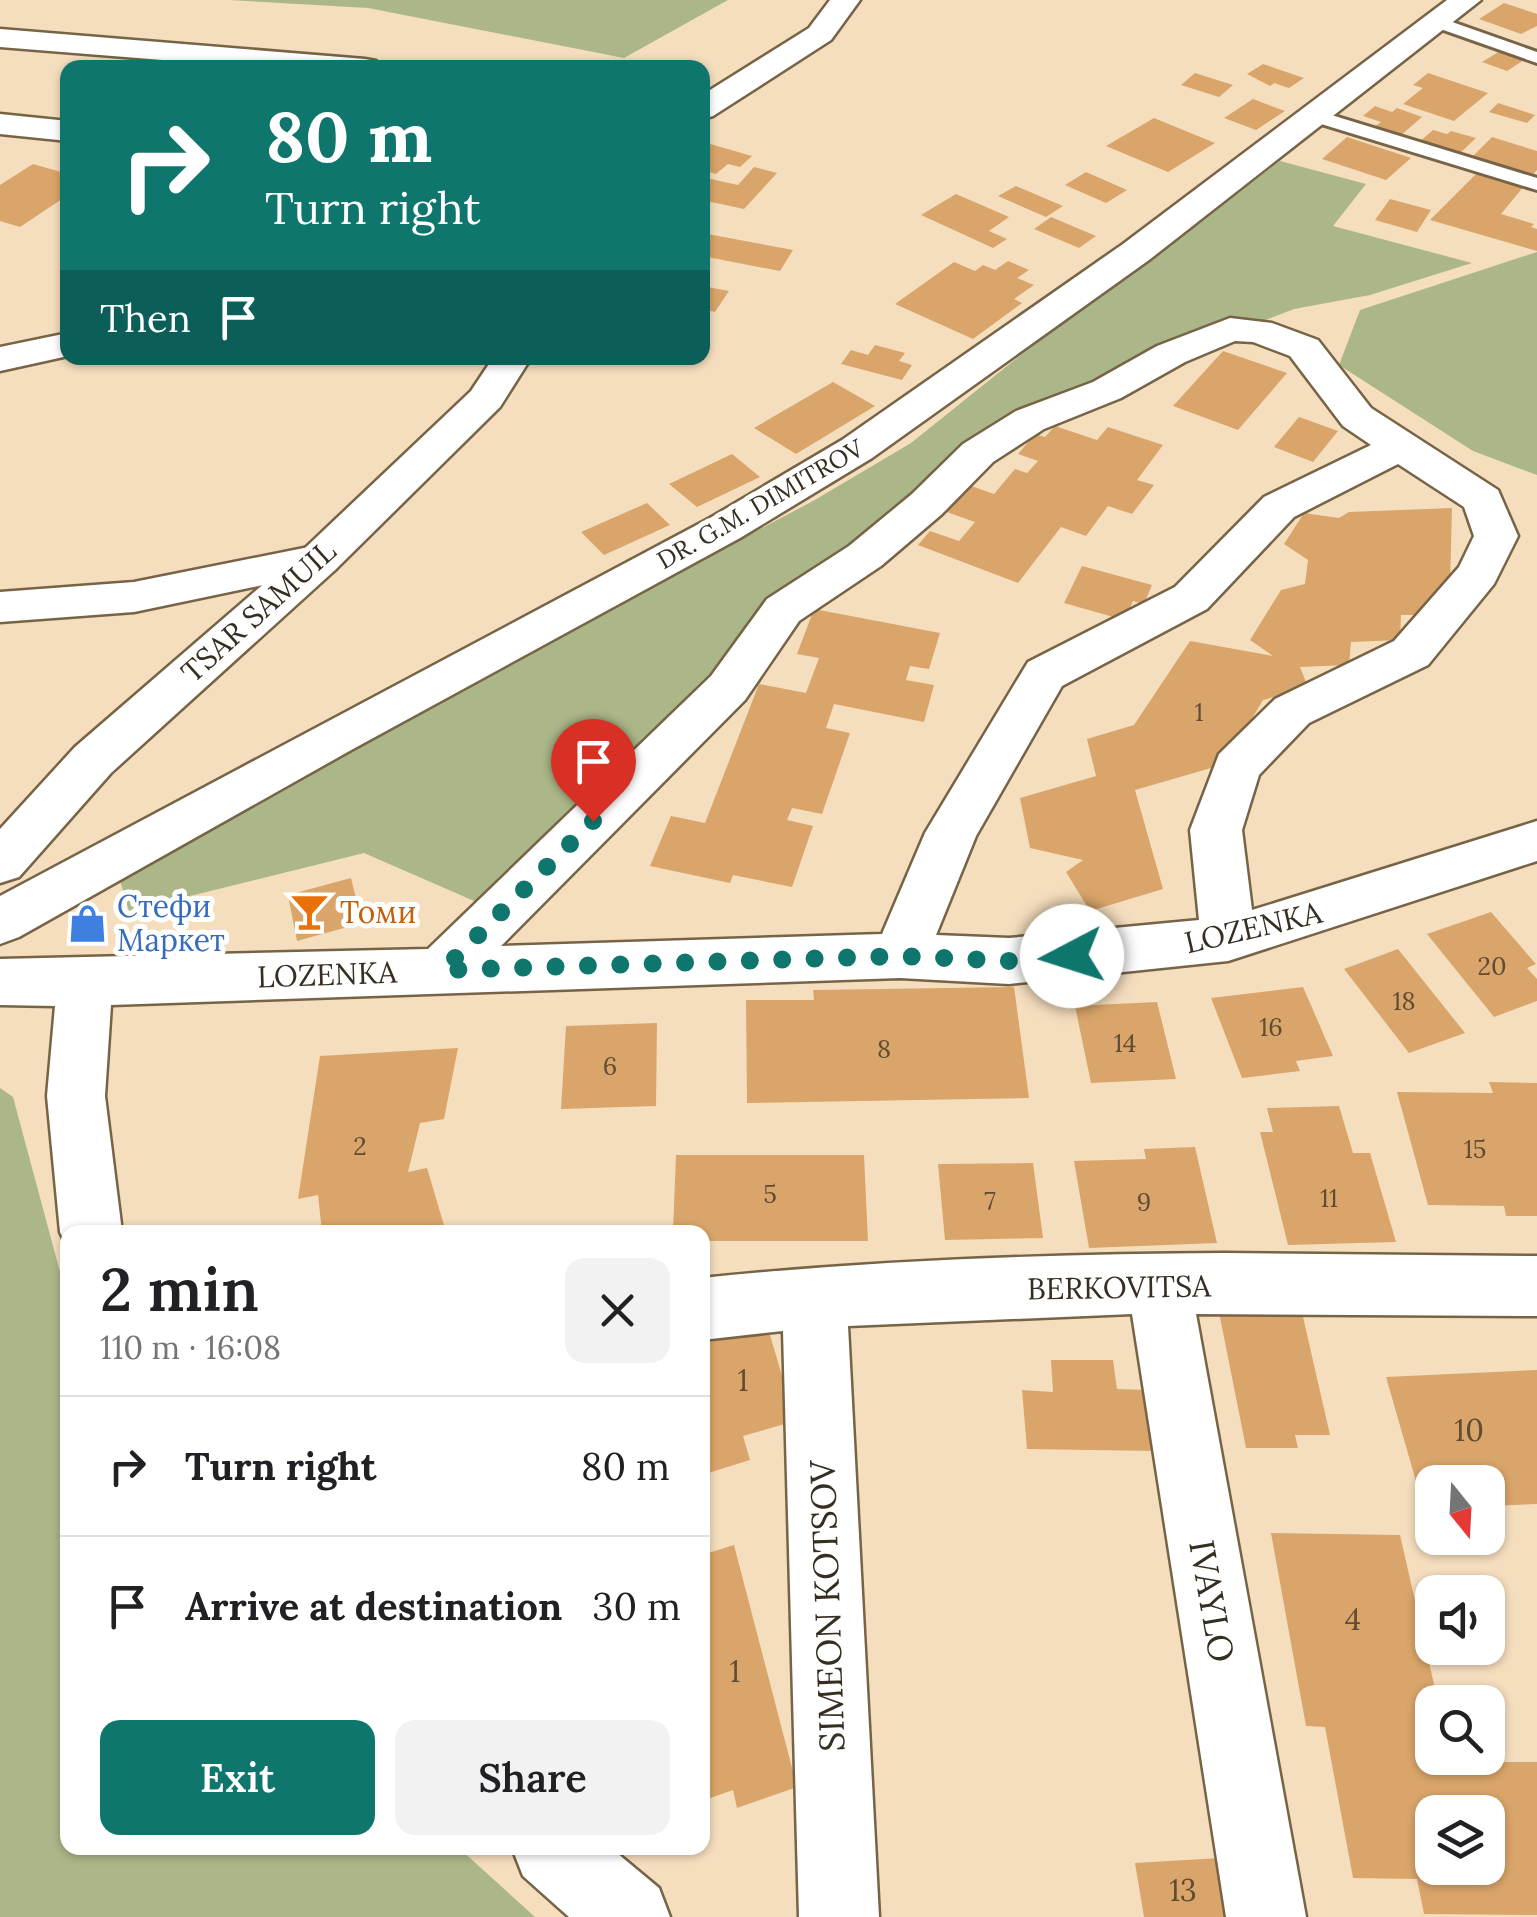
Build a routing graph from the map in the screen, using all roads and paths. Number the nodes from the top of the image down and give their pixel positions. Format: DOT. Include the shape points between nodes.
graph roads {
  1 [pos="845,0"];
  2 [pos="1452,11"];
  3 [pos="0,38"];
  4 [pos="1537,58"];
  5 [pos="280,60"];
  6 [pos="710,105"];
  7 [pos="1314,116"];
  8 [pos="0,124"];
  9 [pos="60,131"];
  10 [pos="1537,184"];
  11 [pos="60,346"];
  12 [pos="0,359"];
  13 [pos="508,365"];
  14 [pos="1400,447"];
  15 [pos="319,560"];
  16 [pos="0,607"];
  17 [pos="1537,841"];
  18 [pos="0,863"];
  19 [pos="0,922"];
  20 [pos="1228,939"];
  21 [pos="900,956"];
  22 [pos="443,970"];
  23 [pos="0,982"];
  24 [pos="85,983"];
  25 [pos="90,1225"];
  26 [pos="1159,1285"];
  27 [pos="1537,1286"];
  28 [pos="814,1295"];
  29 [pos="710,1309"];
  30 [pos="560,1855"];
  31 [pos="630,1917"];
  32 [pos="839,1917"];
  33 [pos="1266,1917"];
  1 -- 6 [label="street" via="820,34"];
  2 -- 4 [label="lane"];
  2 -- 7 [label="street, DR. G.M. DIMITROV"];
  3 -- 5 [label="street"];
  7 -- 10 [label="lane"];
  7 -- 19 [label="street, DR. G.M. DIMITROV" via="1136,252 788,492"];
  8 -- 9 [label="street"];
  11 -- 12 [label="street"];
  13 -- 15 [label="street, TSAR SAMUIL" via="486,399"];
  14 -- 20 [label="street" via="1483,500 1496,536 1478,574 1411,654 1292,712 1237,767 1216,830"];
  14 -- 21 [label="street" via="1279,507 1191,598 1045,674 950,833"];
  14 -- 22 [label="street" via="1357,417 1304,348 1260,331 1230,329 1030,420 978,453 865,556 783,610 728,688"];
  15 -- 16 [label="street" via="134,596"];
  15 -- 18 [label="street, TSAR SAMUIL" via="93,760"];
  17 -- 20 [label="street, LOZENKA"];
  20 -- 21 [label="street, LOZENKA" via="1010,961"];
  21 -- 22 [label="street, LOZENKA"];
  22 -- 24 [label="street, LOZENKA"];
  23 -- 24 [label="street, LOZENKA"];
  24 -- 25 [label="street" via="76,1096"];
  26 -- 27 [label="street, BERKOVITSA"];
  26 -- 28 [label="street, BERKOVITSA"];
  26 -- 33 [label="street, IVAYLO"];
  28 -- 29 [label="street, BERKOVITSA"];
  28 -- 32 [label="street, SIMEON KOTSOV"];
  30 -- 31 [label="street"];
}
